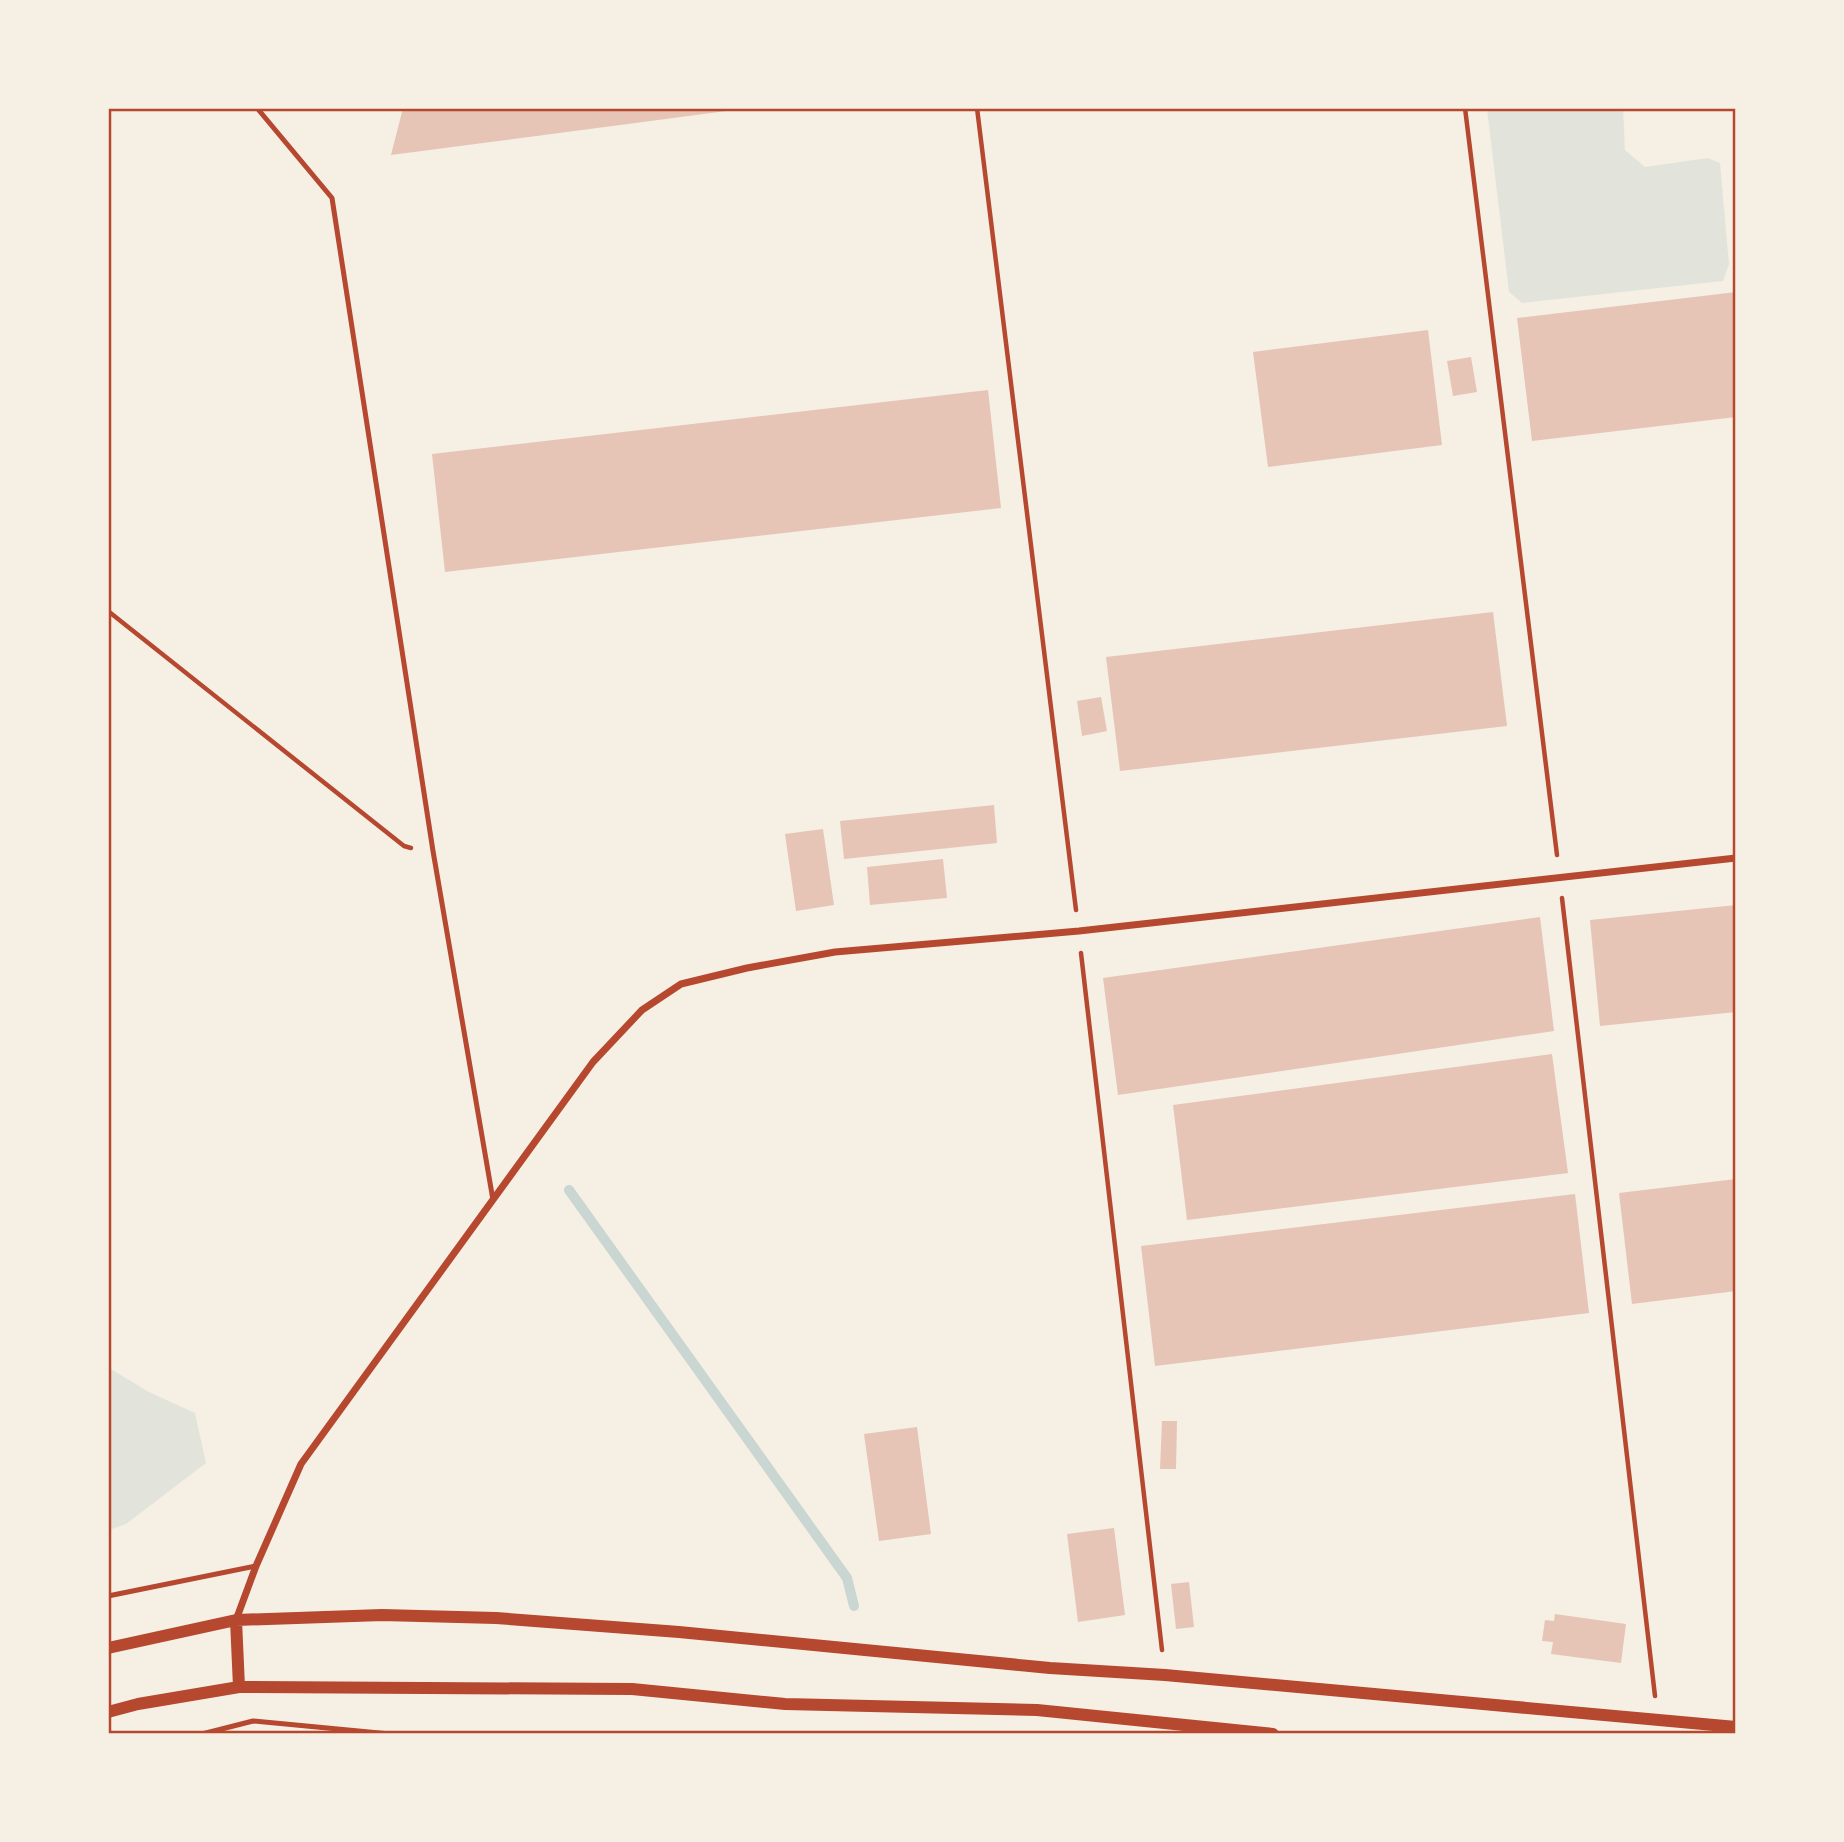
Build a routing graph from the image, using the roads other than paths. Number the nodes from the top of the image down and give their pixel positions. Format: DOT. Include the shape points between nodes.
graph roads {
  1 [pos="257,108"];
  2 [pos="1735,858"];
  3 [pos="493,1200"];
  4 [pos="256,1566"];
  5 [pos="108,1595"];
  6 [pos="236,1620"];
  7 [pos="108,1648"];
  8 [pos="239,1687"];
  9 [pos="108,1712"];
  10 [pos="1735,1727"];
  11 [pos="202,1734"];
  12 [pos="390,1734"];
  13 [pos="1273,1734"];
  1 -- 3 [label="lane" via="332,198 433,851"];
  2 -- 3 [label="street" via="1079,931 835,952 681,984 642,1010 593,1062"];
  3 -- 4 [label="street" via="301,1464"];
  4 -- 5 [label="lane"];
  4 -- 6 [label="street"];
  6 -- 7 [label="street"];
  6 -- 8 [label="street"];
  6 -- 10 [label="street" via="382,1615 496,1618"];
  8 -- 9 [label="street"];
  8 -- 13 [label="street" via="632,1689 785,1704 1037,1710"];
  11 -- 12 [label="lane" via="253,1721"];
}
